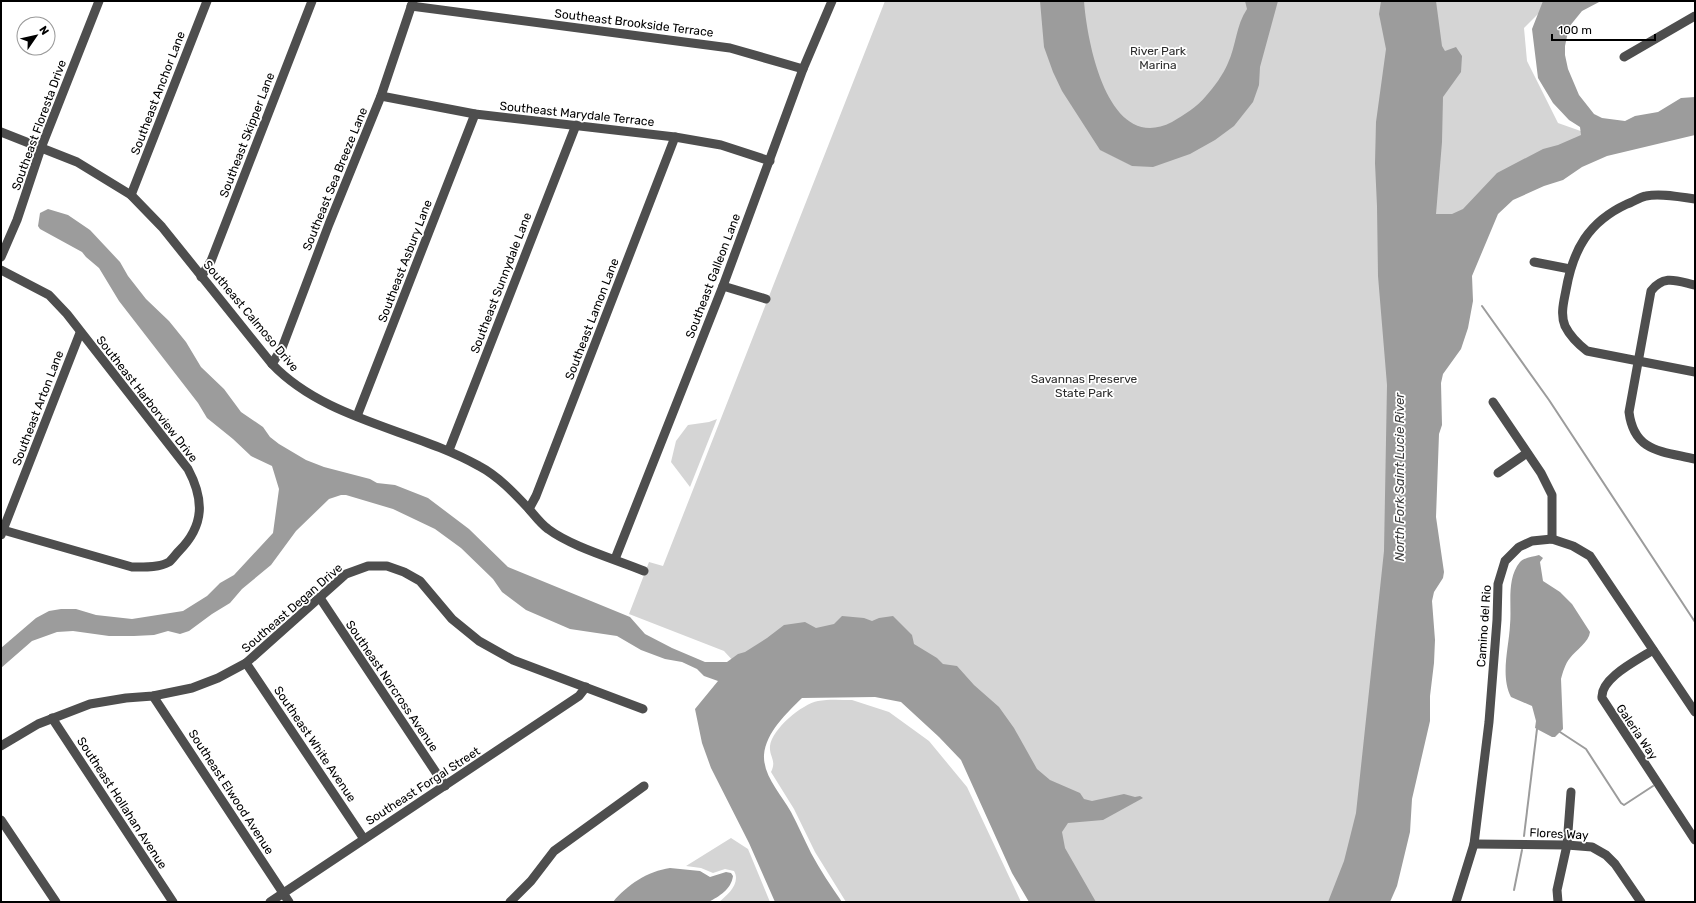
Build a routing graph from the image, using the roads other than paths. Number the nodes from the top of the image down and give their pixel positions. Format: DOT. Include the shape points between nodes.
graph roads {
  1 [pos="99,1"];
  2 [pos="207,1"];
  3 [pos="312,1"];
  4 [pos="832,1"];
  5 [pos="412,3"];
  6 [pos="1695,16"];
  7 [pos="1624,57"];
  8 [pos="803,69"];
  9 [pos="381,96"];
  10 [pos="475,114"];
  11 [pos="576,125"];
  12 [pos="1,132"];
  13 [pos="675,137"];
  14 [pos="41,148"];
  15 [pos="770,161"];
  16 [pos="131,195"];
  17 [pos="1695,199"];
  18 [pos="1,257"];
  19 [pos="1534,262"];
  20 [pos="1570,269"];
  21 [pos="1,270"];
  22 [pos="201,276"];
  23 [pos="1695,285"];
  24 [pos="723,286"];
  25 [pos="766,299"];
  26 [pos="80,333"];
  27 [pos="1638,362"];
  28 [pos="272,364"];
  29 [pos="1695,372"];
  30 [pos="1493,402"];
  31 [pos="357,416"];
  32 [pos="449,450"];
  33 [pos="1527,453"];
  34 [pos="1695,459"];
  35 [pos="1498,473"];
  36 [pos="529,509"];
  37 [pos="2,532"];
  38 [pos="1552,539"];
  39 [pos="615,559"];
  40 [pos="644,571"];
  41 [pos="320,598"];
  42 [pos="1653,650"];
  43 [pos="246,663"];
  44 [pos="586,687"];
  45 [pos="152,696"];
  46 [pos="643,709"];
  47 [pos="1695,712"];
  48 [pos="52,718"];
  49 [pos="1,746"];
  50 [pos="445,786"];
  51 [pos="644,786"];
  52 [pos="1571,792"];
  53 [pos="1,820"];
  54 [pos="364,839"];
  55 [pos="1695,840"];
  56 [pos="1474,844"];
  57 [pos="1567,845"];
  58 [pos="283,894"];
  59 [pos="56,902"];
  60 [pos="173,902"];
  61 [pos="270,902"];
  62 [pos="288,902"];
  63 [pos="510,902"];
  64 [pos="1456,902"];
  65 [pos="1558,902"];
  66 [pos="1641,902"];
  1 -- 14 [label="street, Southeast Floresta Drive"];
  2 -- 16 [label="street, Southeast Anchor Lane"];
  3 -- 22 [label="street, Southeast Skipper Lane" via="211,260"];
  4 -- 8 [label="street, Southeast Galleon Lane"];
  5 -- 8 [label="street, Southeast Brookside Terrace" via="730,48"];
  5 -- 9 [label="street, Southeast Sea Breeze Lane"];
  6 -- 7 [label="street"];
  8 -- 15 [label="street, Southeast Galleon Lane"];
  9 -- 10 [label="street, Southeast Marydale Terrace"];
  9 -- 28 [label="street, Southeast Sea Breeze Lane" via="282,348"];
  10 -- 11 [label="street, Southeast Marydale Terrace"];
  10 -- 31 [label="street, Southeast Asbury Lane"];
  11 -- 13 [label="street, Southeast Marydale Terrace"];
  11 -- 32 [label="street, Southeast Sunnydale Lane"];
  12 -- 14 [label="street, Southeast Calmoso Drive"];
  13 -- 15 [label="street, Southeast Marydale Terrace" via="721,145"];
  13 -- 36 [label="street, Southeast Lamon Lane"];
  14 -- 16 [label="street, Southeast Calmoso Drive" via="77,162"];
  14 -- 18 [label="street, Southeast Floresta Drive" via="17,220"];
  15 -- 24 [label="street, Southeast Galleon Lane"];
  16 -- 22 [label="street, Southeast Calmoso Drive" via="162,227"];
  17 -- 20 [label="street" via="1646,196 1617,209 1596,223 1581,243"];
  19 -- 20 [label="street"];
  20 -- 27 [label="street" via="1562,309 1565,325 1574,340 1587,351"];
  21 -- 26 [label="street, Southeast Harborview Drive" via="49,295"];
  22 -- 28 [label="street, Southeast Calmoso Drive"];
  23 -- 27 [label="street" via="1665,280 1657,283 1651,291"];
  24 -- 25 [label="street"];
  24 -- 39 [label="street, Southeast Galleon Lane"];
  26 -- 37 [label="street, Southeast Arton Lane"];
  26 -- 37 [label="street, Southeast Harborview Drive" via="188,469 197,487 200,504 197,524 186,544 169,562 132,567"];
  27 -- 29 [label="street"];
  27 -- 34 [label="street" via="1629,412 1630,425 1636,436 1642,444 1655,450"];
  28 -- 31 [label="street, Southeast Calmoso Drive" via="286,378 308,393"];
  30 -- 33 [label="street"];
  31 -- 32 [label="street, Southeast Calmoso Drive"];
  32 -- 36 [label="street, Southeast Calmoso Drive" via="504,483"];
  33 -- 35 [label="street"];
  33 -- 38 [label="street" via="1552,495"];
  36 -- 39 [label="street, Southeast Calmoso Drive" via="546,528 562,539"];
  38 -- 42 [label="street, Camino del Rio" via="1573,546 1590,556"];
  38 -- 56 [label="street, Camino del Rio" via="1532,541 1519,547 1505,561 1498,584 1489,722"];
  39 -- 40 [label="street, Southeast Calmoso Drive"];
  41 -- 43 [label="street, Southeast Degan Drive"];
  41 -- 44 [label="street, Southeast Degan Drive" via="346,574 368,566 387,566 420,581 452,619 478,641 513,660"];
  41 -- 50 [label="street, Southeast Norcross Avenue"];
  42 -- 47 [label="street, Camino del Rio"];
  42 -- 55 [label="street, Galeria Way" via="1612,677 1602,690 1602,698"];
  43 -- 45 [label="street, Southeast Degan Drive" via="192,688"];
  43 -- 54 [label="street, Southeast White Avenue"];
  44 -- 46 [label="street, Southeast Degan Drive"];
  44 -- 50 [label="street, Southeast Forgal Street" via="579,696"];
  45 -- 48 [label="street, Southeast Degan Drive" via="90,704"];
  45 -- 58 [label="street, Southeast Elwood Avenue"];
  48 -- 49 [label="street, Southeast Degan Drive"];
  48 -- 60 [label="street, Southeast Hollahan Avenue"];
  50 -- 54 [label="street, Southeast Forgal Street"];
  51 -- 63 [label="street" via="554,851 531,881"];
  52 -- 57 [label="street"];
  53 -- 59 [label="street"];
  54 -- 58 [label="street, Southeast Forgal Street"];
  56 -- 57 [label="street, Flores Way"];
  56 -- 64 [label="street, Camino del Rio"];
  57 -- 65 [label="street" via="1557,890"];
  57 -- 66 [label="street, Flores Way" via="1592,847 1606,855 1619,869"];
  58 -- 61 [label="street, Southeast Forgal Street"];
  58 -- 62 [label="street, Southeast Elwood Avenue"];
}
